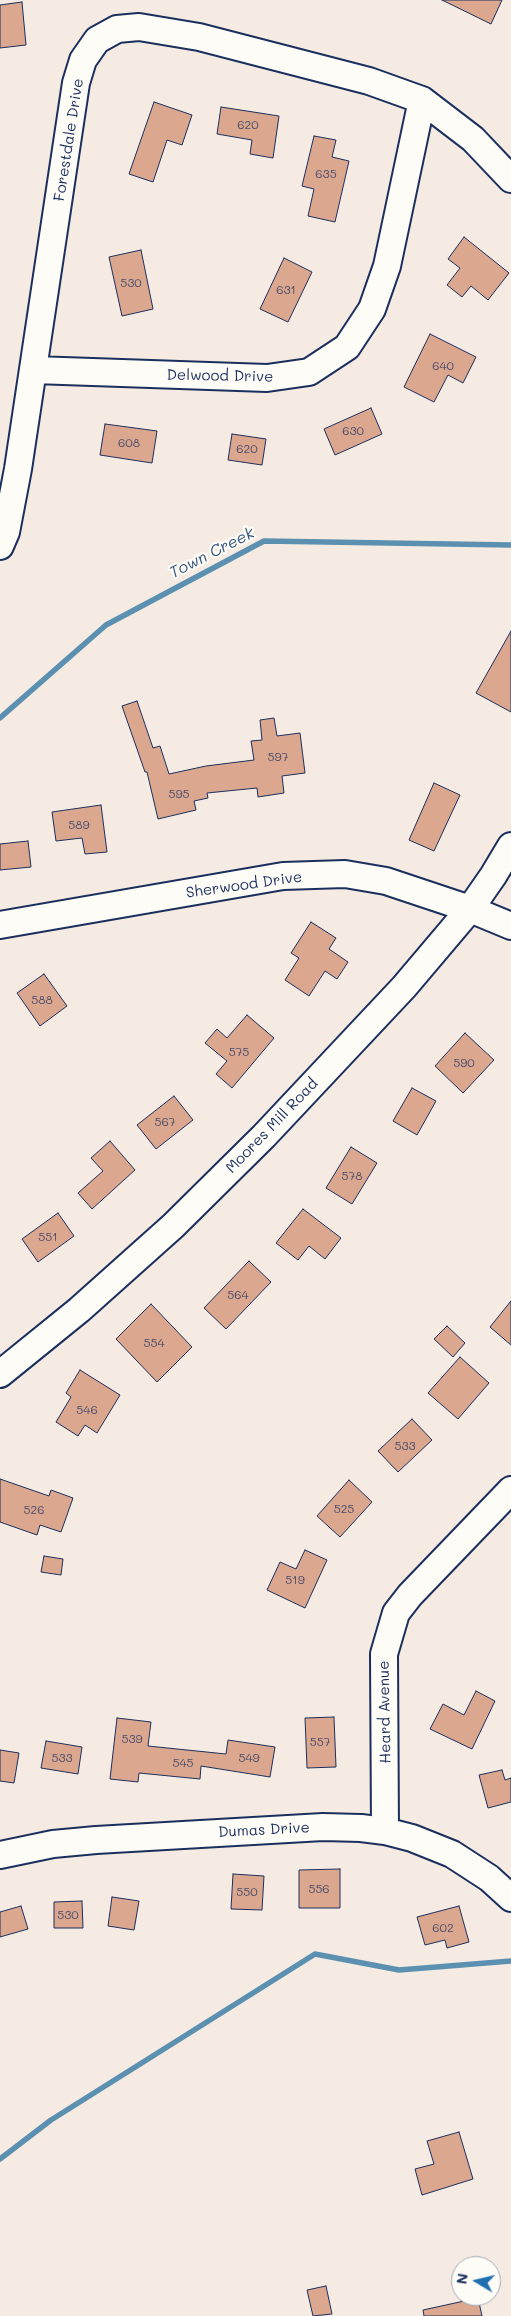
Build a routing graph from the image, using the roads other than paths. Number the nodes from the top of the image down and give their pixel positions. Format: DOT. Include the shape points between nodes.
graph roads {
  1 [pos="422,100"];
  2 [pos="511,178"];
  3 [pos="34,370"];
  4 [pos="0,546"];
  5 [pos="511,846"];
  6 [pos="470,909"];
  7 [pos="0,924"];
  8 [pos="511,926"];
  9 [pos="0,1374"];
  10 [pos="511,1490"];
  11 [pos="385,1831"];
  12 [pos="0,1855"];
  13 [pos="511,1898"];
  1 -- 2 [label="street, Forestdale Drive" via="473,139"];
  1 -- 3 [label="street, Delwood Drive" via="387,266 372,309 346,347 309,372 267,378"];
  1 -- 3 [label="street, Forestdale Drive" via="369,81 199,37 138,27 117,29 97,40 83,60 76,83"];
  3 -- 4 [label="street, Forestdale Drive" via="6,532"];
  5 -- 6 [label="street, Moores Mill Road"];
  6 -- 7 [label="street, Sherwood Drive" via="386,880 346,874 283,876"];
  6 -- 8 [label="street, Sherwood Drive"];
  6 -- 9 [label="street, Moores Mill Road" via="404,987 236,1164 79,1310"];
  10 -- 11 [label="street, Heard Avenue" via="396,1613 384,1654"];
  11 -- 12 [label="street, Dumas Drive" via="324,1827 96,1840 53,1844"];
  11 -- 13 [label="street, Dumas Drive" via="452,1854"];
}
